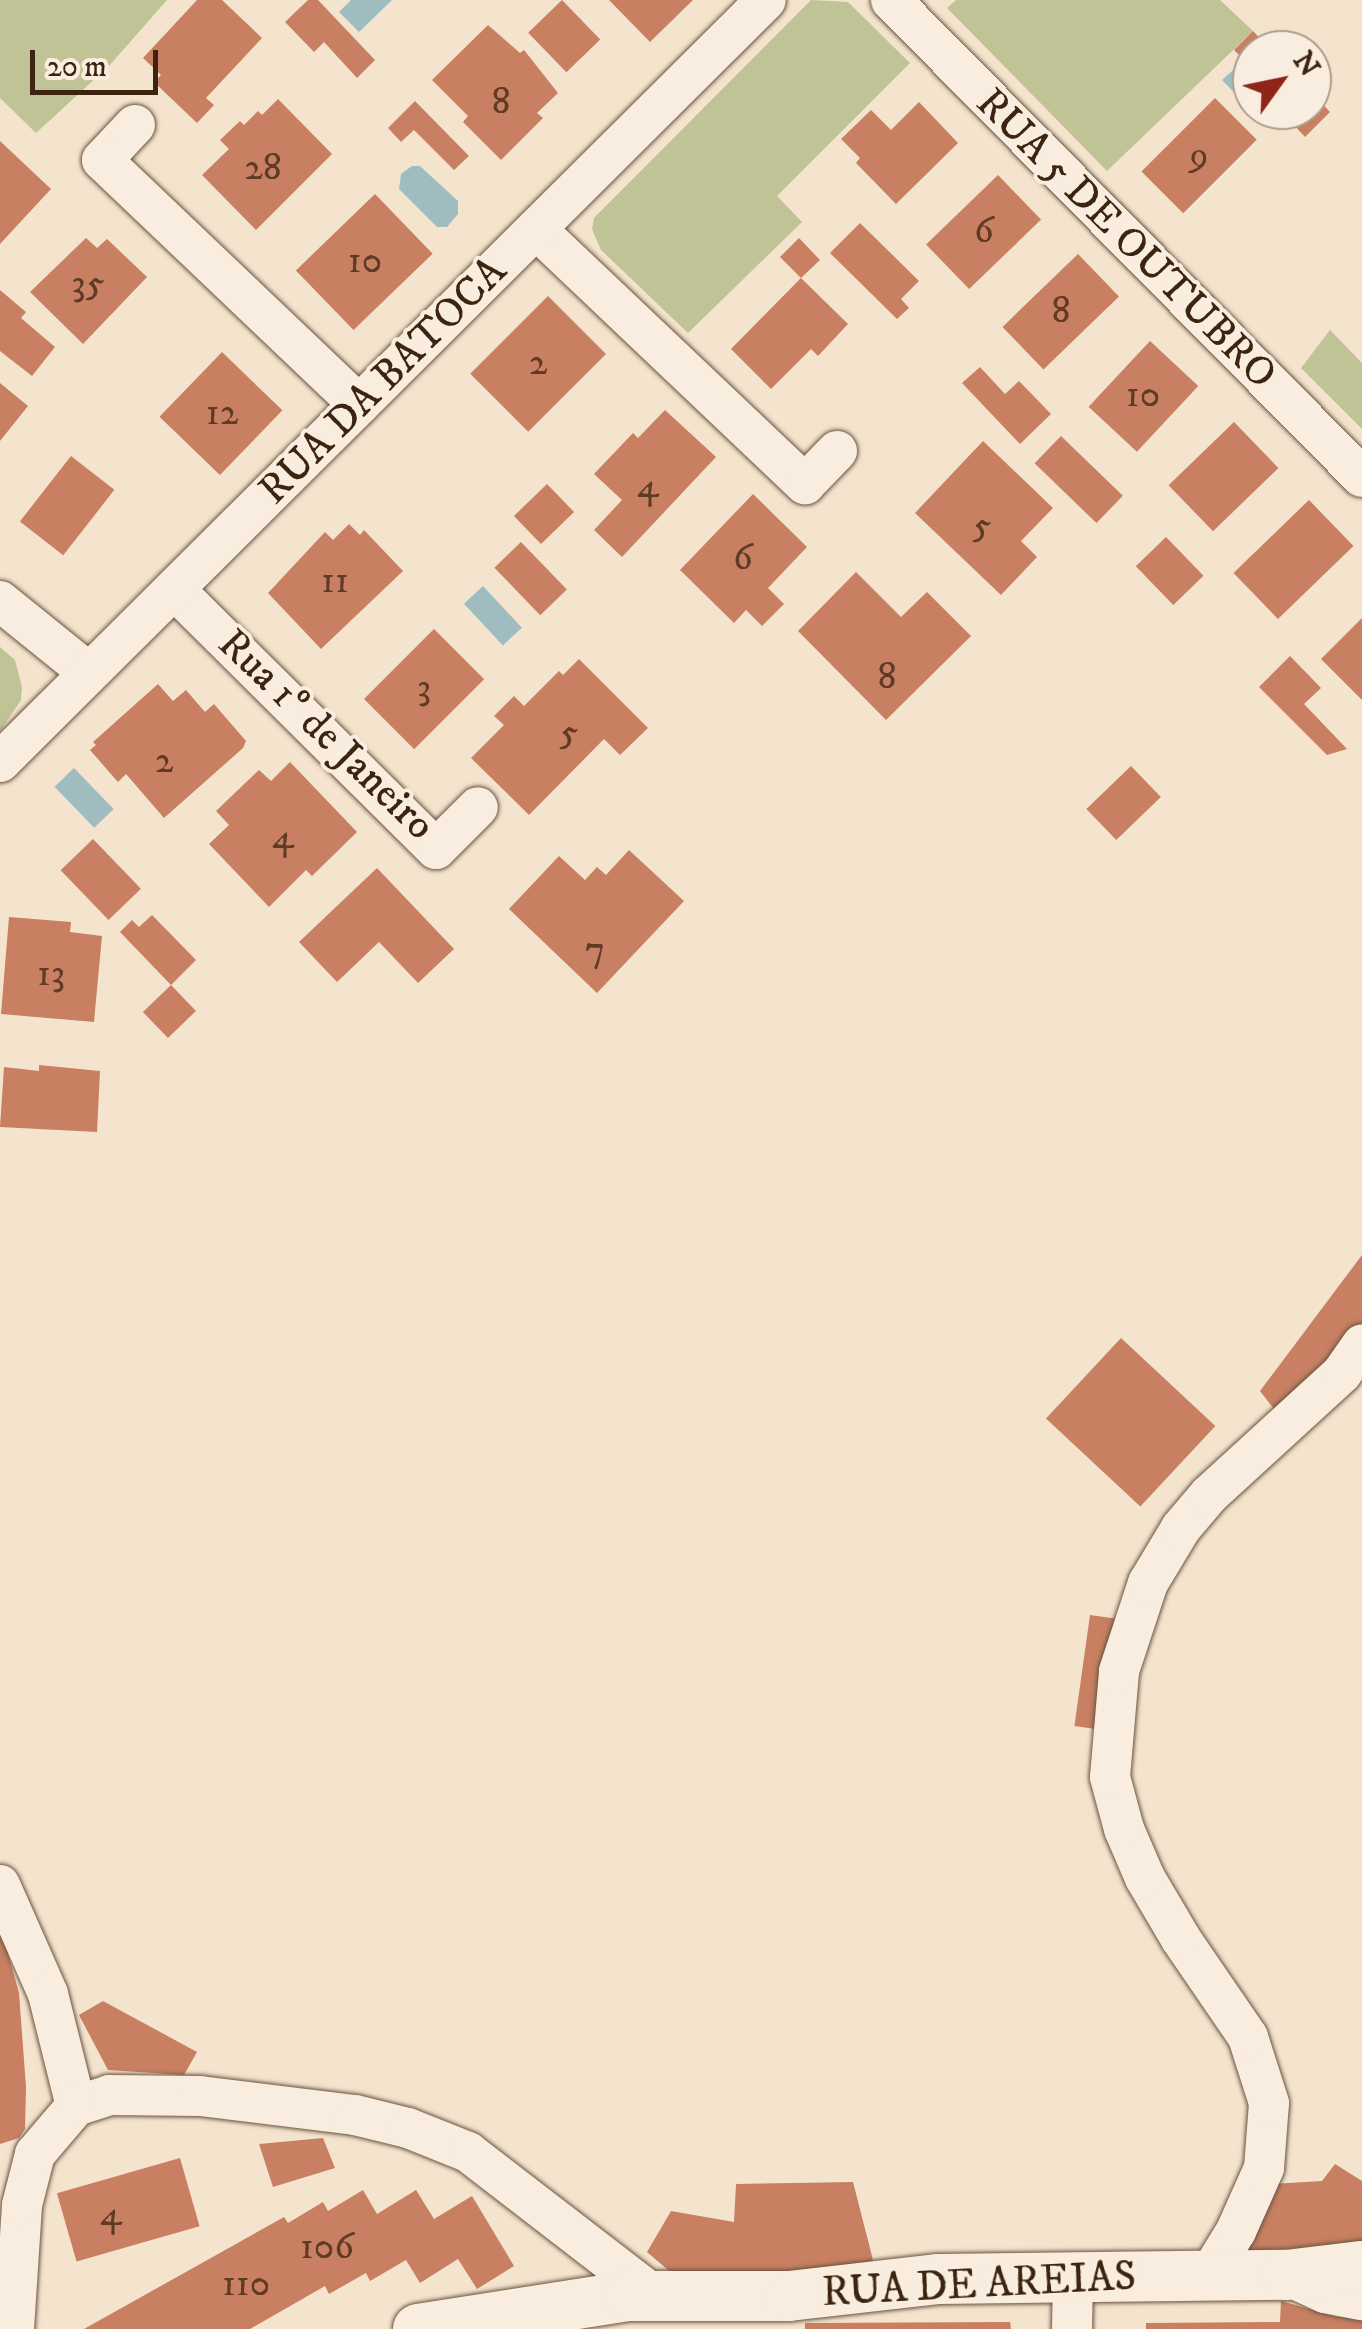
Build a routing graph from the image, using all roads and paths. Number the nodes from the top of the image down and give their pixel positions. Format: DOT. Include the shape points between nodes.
graph roads {
  1 [pos="766,0"];
  2 [pos="891,0"];
  3 [pos="134,125"];
  4 [pos="536,229"];
  5 [pos="359,405"];
  6 [pos="837,452"];
  7 [pos="1362,477"];
  8 [pos="174,589"];
  9 [pos="0,600"];
  10 [pos="88,672"];
  11 [pos="0,762"];
  12 [pos="478,807"];
  13 [pos="1362,1344"];
  14 [pos="0,1885"];
  15 [pos="76,2106"];
  16 [pos="1362,2266"];
  17 [pos="1286,2274"];
  18 [pos="1073,2275"];
  19 [pos="1208,2275"];
  20 [pos="660,2298"];
  21 [pos="1362,2300"];
  22 [pos="14,2329"];
  23 [pos="418,2329"];
  24 [pos="1072,2329"];
  1 -- 4 [label="street, RUA DA BATOCA"];
  2 -- 7 [label="street, RUA 5 DE OUTUBRO"];
  3 -- 5 [label="street" via="102,160"];
  4 -- 5 [label="street, RUA DA BATOCA"];
  4 -- 6 [label="street" via="805,484"];
  5 -- 8 [label="street, RUA DA BATOCA"];
  8 -- 10 [label="street, RUA DA BATOCA"];
  8 -- 12 [label="street, Rua 1º de Janeiro" via="436,849"];
  9 -- 10 [label="street"];
  10 -- 11 [label="street, RUA DA BATOCA"];
  13 -- 19 [label="street" via="1342,1372 1182,1528 1148,1583 1119,1671 1110,1776 1124,1828 1163,1908 1248,2037 1269,2103 1264,2168"];
  14 -- 15 [label="street" via="48,1994"];
  15 -- 20 [label="street" via="109,2095 170,2094 408,2128 468,2152"];
  15 -- 22 [label="street" via="35,2154 26,2178"];
  16 -- 17 [label="street, RUA DE AREIAS"];
  17 -- 19 [label="street, RUA DE AREIAS"];
  17 -- 21 [label="street" via="1325,2293"];
  18 -- 19 [label="street, RUA DE AREIAS"];
  18 -- 20 [label="street, RUA DE AREIAS" via="939,2279 789,2296"];
  18 -- 24 [label="street"];
  20 -- 23 [label="street, RUA DE AREIAS" via="629,2296"];
}
